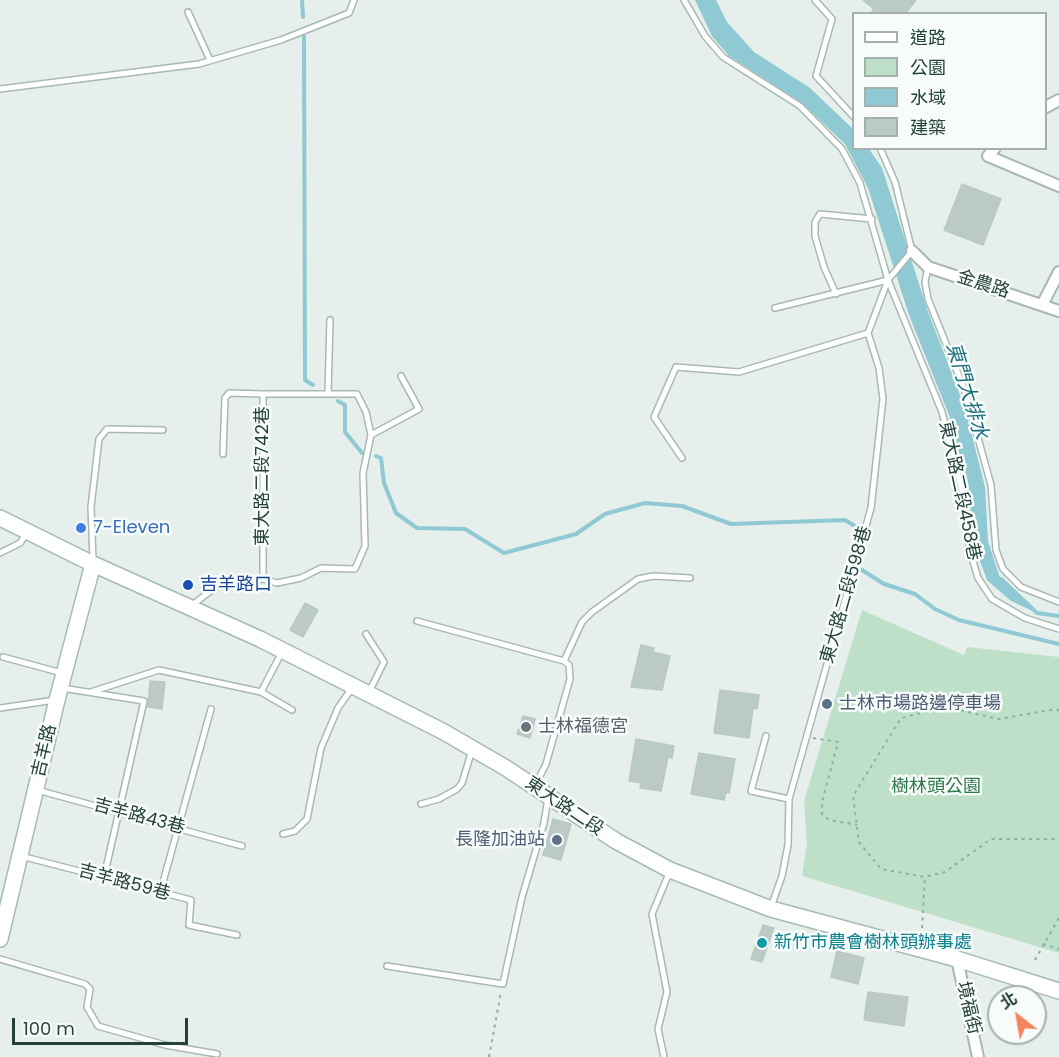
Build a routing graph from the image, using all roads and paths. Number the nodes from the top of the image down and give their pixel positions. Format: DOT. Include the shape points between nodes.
graph roads {
  1 [pos="354,0"];
  2 [pos="684,0"];
  3 [pos="815,0"];
  4 [pos="188,12"];
  5 [pos="210,60"];
  6 [pos="0,89"];
  7 [pos="852,115"];
  8 [pos="881,150"];
  9 [pos="992,152"];
  10 [pos="1059,186"];
  11 [pos="872,219"];
  12 [pos="912,251"];
  13 [pos="928,267"];
  14 [pos="1059,272"];
  15 [pos="888,280"];
  16 [pos="836,294"];
  17 [pos="1042,305"];
  18 [pos="775,308"];
  19 [pos="1059,310"];
  20 [pos="330,320"];
  21 [pos="868,333"];
  22 [pos="401,376"];
  23 [pos="328,393"];
  24 [pos="263,394"];
  25 [pos="163,430"];
  26 [pos="371,435"];
  27 [pos="223,454"];
  28 [pos="682,458"];
  29 [pos="0,518"];
  30 [pos="28,532"];
  31 [pos="0,553"];
  32 [pos="93,564"];
  33 [pos="690,578"];
  34 [pos="263,579"];
  35 [pos="1059,602"];
  36 [pos="190,607"];
  37 [pos="417,621"];
  38 [pos="1059,629"];
  39 [pos="366,634"];
  40 [pos="283,651"];
  41 [pos="3,657"];
  42 [pos="564,661"];
  43 [pos="353,686"];
  44 [pos="60,687"];
  45 [pos="89,692"];
  46 [pos="261,692"];
  47 [pos="368,694"];
  48 [pos="0,708"];
  49 [pos="211,708"];
  50 [pos="292,710"];
  51 [pos="1059,711"];
  52 [pos="766,736"];
  53 [pos="806,737"];
  54 [pos="473,749"];
  55 [pos="534,787"];
  56 [pos="36,789"];
  57 [pos="548,796"];
  58 [pos="789,799"];
  59 [pos="420,804"];
  60 [pos="119,811"];
  61 [pos="857,825"];
  62 [pos="177,827"];
  63 [pos="283,834"];
  64 [pos="1059,839"];
  65 [pos="242,846"];
  66 [pos="20,855"];
  67 [pos="670,870"];
  68 [pos="104,877"];
  69 [pos="925,877"];
  70 [pos="160,893"];
  71 [pos="771,909"];
  72 [pos="1059,918"];
  73 [pos="922,927"];
  74 [pos="237,935"];
  75 [pos="0,939"];
  76 [pos="1043,945"];
  77 [pos="1059,949"];
  78 [pos="0,959"];
  79 [pos="957,959"];
  80 [pos="1035,960"];
  81 [pos="387,966"];
  82 [pos="501,989"];
  83 [pos="1059,991"];
  84 [pos="218,1054"];
  85 [pos="489,1057"];
  86 [pos="664,1057"];
  87 [pos="978,1057"];
  1 -- 5 [label="lane" via="349,13 281,40"];
  2 -- 11 [label="lane, 東大路二段458巷" via="723,57 800,106 842,148"];
  3 -- 7 [label="lane" via="832,19 816,76"];
  4 -- 5 [label="lane"];
  5 -- 6 [label="lane"];
  8 -- 12 [label="lane" via="896,182"];
  9 -- 10 [label="street"];
  11 -- 15 [label="lane, 東大路二段458巷"];
  11 -- 16 [label="lane" via="820,214 814,222 824,267"];
  12 -- 13 [label="street, 金農路"];
  12 -- 15 [label="lane"];
  13 -- 17 [label="street, 金農路"];
  13 -- 35 [label="lane" via="928,299 965,391 991,485 996,550 1003,569 1022,587"];
  14 -- 17 [label="street"];
  15 -- 16 [label="lane"];
  15 -- 21 [label="lane"];
  15 -- 38 [label="lane, 東大路二段458巷" via="942,412 965,503 970,551 978,578 992,599 1025,618"];
  16 -- 18 [label="lane"];
  17 -- 19 [label="street, 金農路"];
  20 -- 23 [label="lane"];
  21 -- 28 [label="lane" via="739,372 676,367 654,417"];
  21 -- 53 [label="lane, 東大路二段598巷" via="883,399 871,508"];
  22 -- 26 [label="lane" via="419,409"];
  23 -- 24 [label="lane, 東大路二段742巷"];
  23 -- 26 [label="lane, 東大路二段742巷" via="357,394"];
  24 -- 27 [label="lane" via="229,393 225,398"];
  24 -- 34 [label="lane, 東大路二段742巷"];
  25 -- 32 [label="lane" via="107,429 99,439 91,507"];
  26 -- 34 [label="lane" via="363,473 365,546 355,569 321,568 278,583"];
  29 -- 30 [label="main road, 東大路二段"];
  30 -- 31 [label="lane" via="20,543"];
  30 -- 32 [label="main road, 東大路二段"];
  32 -- 36 [label="main road, 東大路二段"];
  32 -- 44 [label="main road, 吉羊路"];
  33 -- 42 [label="lane" via="638,579 582,622"];
  34 -- 36 [label="lane" via="221,583"];
  36 -- 40 [label="main road, 東大路二段"];
  37 -- 42 [label="lane"];
  39 -- 47 [label="lane" via="384,662"];
  40 -- 43 [label="main road, 東大路二段"];
  40 -- 46 [label="lane"];
  41 -- 44 [label="lane"];
  42 -- 55 [label="lane" via="569,665 570,679 546,764"];
  43 -- 47 [label="main road, 東大路二段"];
  43 -- 63 [label="lane" via="338,708 321,748 307,819 296,831"];
  44 -- 45 [label="lane"];
  44 -- 48 [label="lane"];
  44 -- 56 [label="main road, 吉羊路"];
  45 -- 46 [label="lane" via="159,670"];
  45 -- 60 [label="lane" via="144,701"];
  46 -- 50 [label="lane"];
  47 -- 54 [label="main road, 東大路二段"];
  49 -- 62 [label="lane"];
  51 -- 61 [label="path" via="999,719 946,707 901,718 853,796"];
  52 -- 58 [label="lane" via="751,791"];
  53 -- 58 [label="lane, 東大路二段598巷"];
  53 -- 61 [label="path" via="838,742 822,814 829,820"];
  54 -- 55 [label="main road, 東大路二段"];
  54 -- 59 [label="lane" via="457,789"];
  55 -- 57 [label="main road, 東大路二段"];
  56 -- 60 [label="lane, 吉羊路43巷"];
  56 -- 66 [label="main road, 吉羊路"];
  57 -- 67 [label="main road, 東大路二段" via="616,842"];
  57 -- 81 [label="lane" via="503,984"];
  58 -- 71 [label="lane, 東大路二段598巷" via="788,845"];
  60 -- 62 [label="lane, 吉羊路43巷"];
  60 -- 68 [label="lane"];
  61 -- 69 [label="path" via="859,842 881,868"];
  62 -- 65 [label="lane, 吉羊路43巷"];
  62 -- 70 [label="lane"];
  64 -- 69 [label="path" via="991,839 945,872"];
  66 -- 68 [label="lane, 吉羊路59巷"];
  66 -- 75 [label="main road, 吉羊路"];
  67 -- 71 [label="main road, 東大路二段"];
  67 -- 86 [label="lane" via="651,914 667,992 658,1029"];
  68 -- 70 [label="lane, 吉羊路59巷"];
  69 -- 73 [label="path"];
  70 -- 74 [label="lane, 吉羊路59巷" via="191,900 189,925"];
  71 -- 79 [label="main road, 東大路二段"];
  72 -- 76 [label="path"];
  76 -- 77 [label="path"];
  76 -- 80 [label="path"];
  78 -- 84 [label="lane" via="85,984 90,989 87,1007 98,1026 165,1045"];
  79 -- 83 [label="main road, 東大路二段"];
  79 -- 87 [label="street, 境福街"];
  82 -- 85 [label="path"];
}
